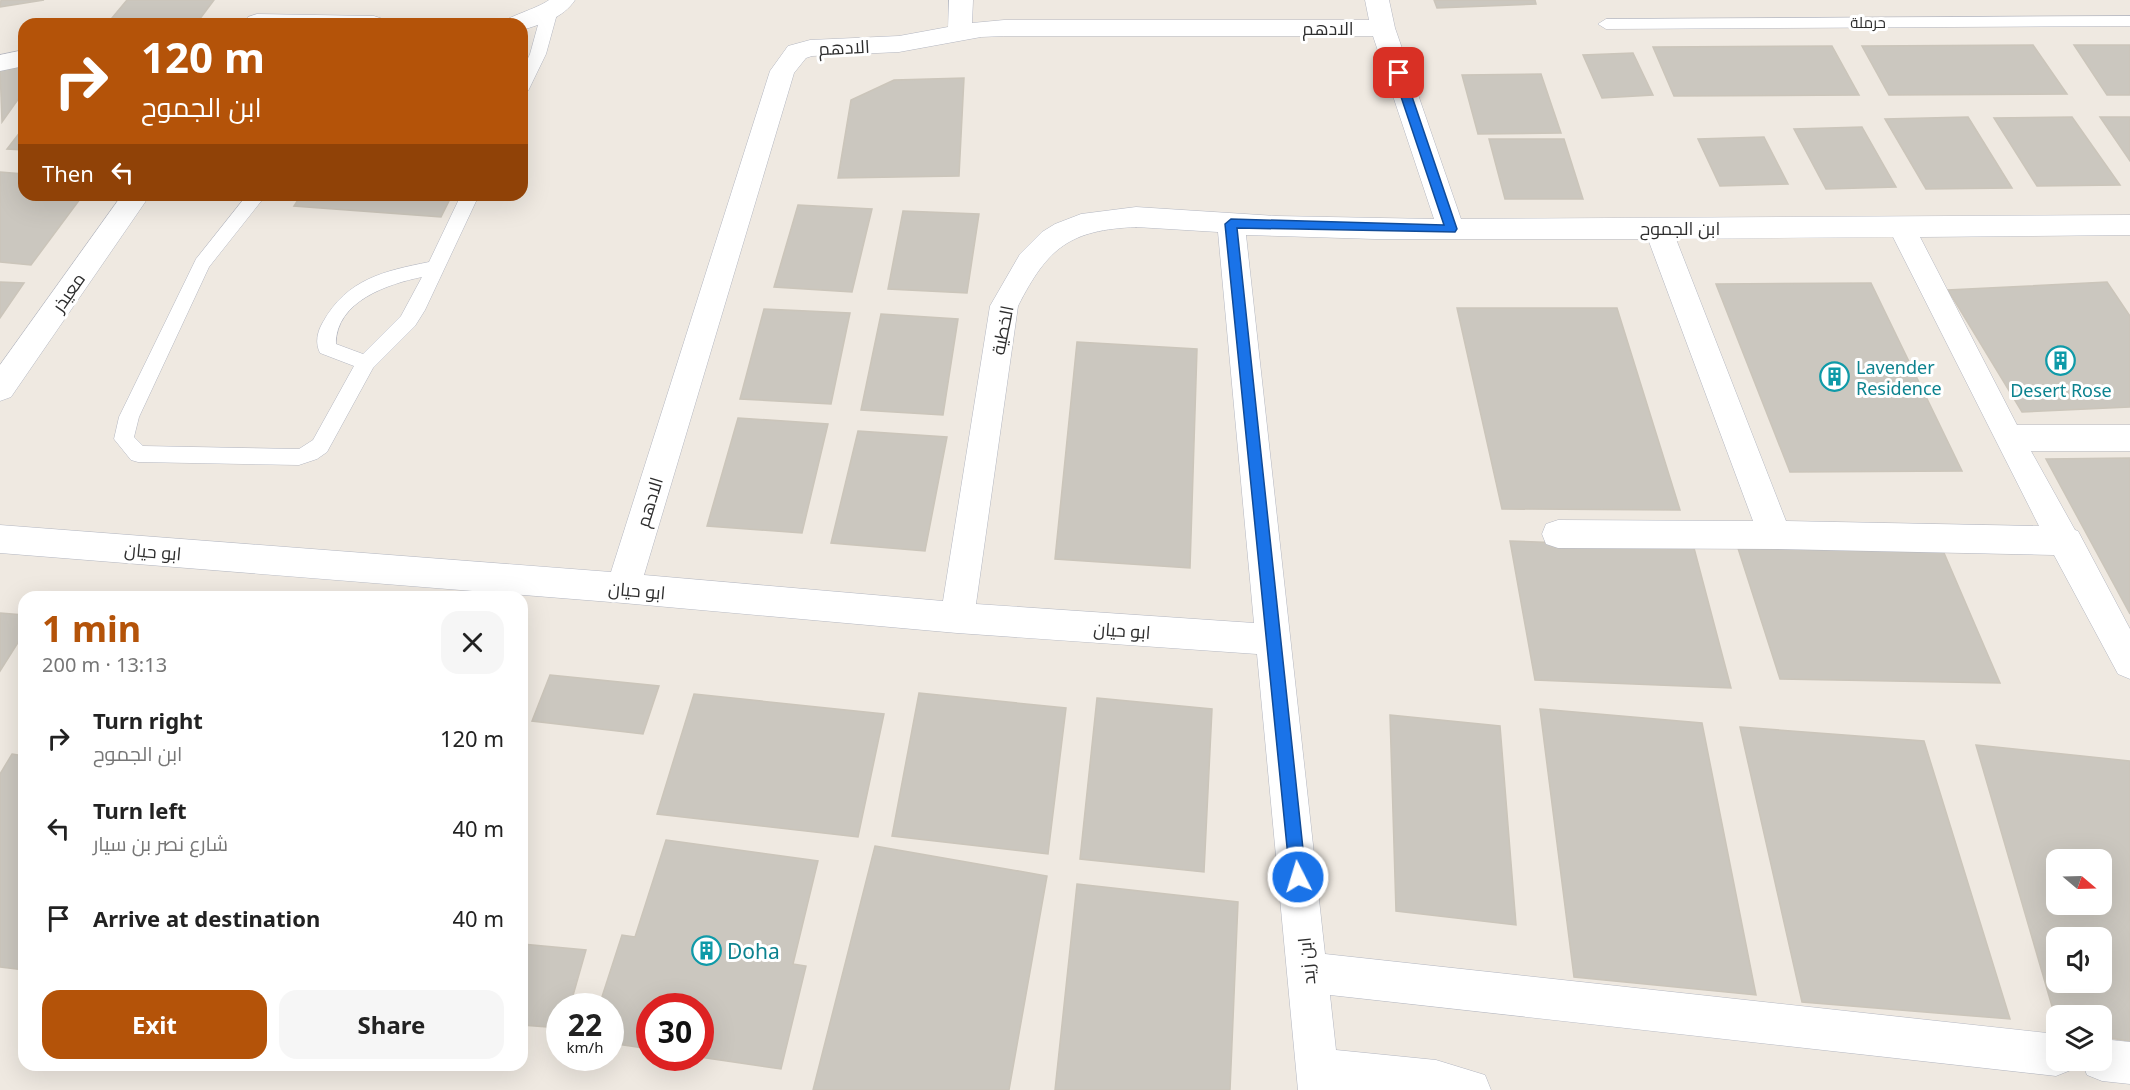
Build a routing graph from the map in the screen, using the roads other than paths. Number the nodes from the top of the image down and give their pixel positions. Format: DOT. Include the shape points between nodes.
graph roads {
  1 [pos="271,0"];
  2 [pos="961,0"];
  3 [pos="1377,0"];
  4 [pos="556,7"];
  5 [pos="259,18"];
  6 [pos="528,21"];
  7 [pos="2130,21"];
  8 [pos="1606,24"];
  9 [pos="1383,28"];
  10 [pos="960,33"];
  11 [pos="18,59"];
  12 [pos="0,63"];
  13 [pos="528,75"];
  14 [pos="132,201"];
  15 [pos="252,201"];
  16 [pos="467,201"];
  17 [pos="1231,224"];
  18 [pos="2130,225"];
  19 [pos="1901,226"];
  20 [pos="1658,228"];
  21 [pos="1451,229"];
  22 [pos="435,267"];
  23 [pos="366,363"];
  24 [pos="0,389"];
  25 [pos="2008,438"];
  26 [pos="2130,438"];
  27 [pos="1558,534"];
  28 [pos="1775,535"];
  29 [pos="0,539"];
  30 [pos="2066,541"];
  31 [pos="623,588"];
  32 [pos="957,618"];
  33 [pos="1274,640"];
  34 [pos="2130,663"];
  35 [pos="1307,972"];
  36 [pos="2046,1054"];
  37 [pos="2112,1061"];
  38 [pos="2130,1063"];
  39 [pos="1318,1080"];
  40 [pos="1470,1090"];
  1 -- 5 [label="street"];
  2 -- 10 [label="street"];
  3 -- 9 [label="street"];
  4 -- 6 [label="street"];
  4 -- 13 [label="lane"];
  7 -- 8 [label="lane, حرملة"];
  9 -- 10 [label="street, الادهم" via="1004,28"];
  9 -- 21 [label="street"];
  10 -- 31 [label="street, الادهم" via="899,44 810,48 797,52 782,71"];
  11 -- 12 [label="street"];
  14 -- 24 [label="street, معيذر"];
  15 -- 23 [label="lane" via="202,264 129,417 124,440 138,454 299,457 320,446"];
  16 -- 22 [label="lane"];
  17 -- 21 [label="street, ابن الجموح"];
  17 -- 32 [label="street, الخطية" via="1137,217 1098,220 1066,229 1041,246 1023,268 1004,306"];
  17 -- 33 [label="street, ابن زيد"];
  18 -- 19 [label="street, ابن الجموح"];
  19 -- 20 [label="street, ابن الجموح"];
  19 -- 25 [label="street"];
  20 -- 21 [label="street, ابن الجموح"];
  20 -- 28 [label="street"];
  22 -- 23 [label="lane" via="408,321"];
  22 -- 23 [label="lane" via="389,277 358,293 339,310 327,331 327,348"];
  25 -- 26 [label="street"];
  25 -- 30 [label="street"];
  27 -- 28 [label="street"];
  28 -- 30 [label="street"];
  29 -- 31 [label="street, ابو حيان"];
  30 -- 34 [label="street"];
  31 -- 32 [label="street, ابو حيان"];
  32 -- 33 [label="street, ابو حيان"];
  33 -- 35 [label="street, ابن زيد"];
  35 -- 36 [label="street"];
  35 -- 39 [label="street, ابن زيد"];
  37 -- 38 [label="street"];
  39 -- 40 [label="street" via="1436,1081"];
}
